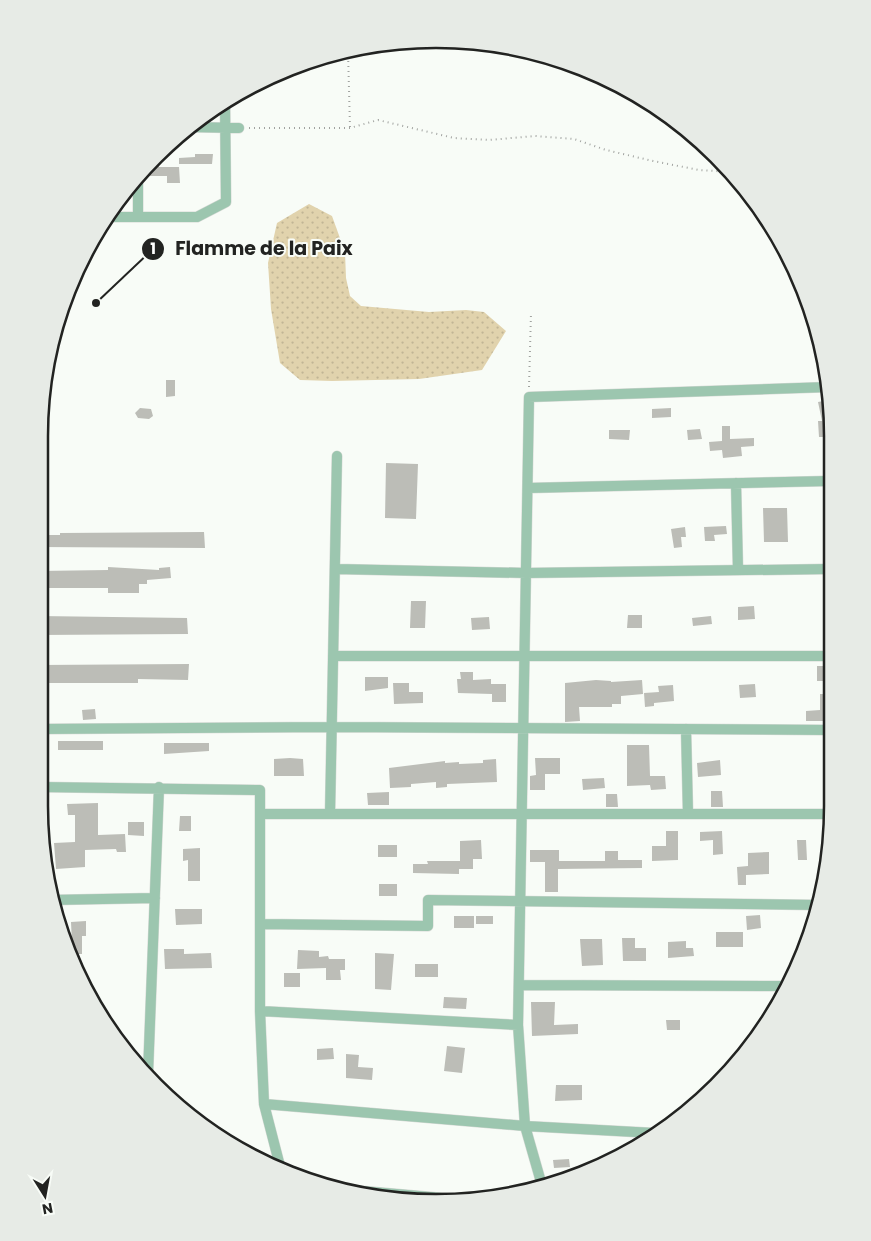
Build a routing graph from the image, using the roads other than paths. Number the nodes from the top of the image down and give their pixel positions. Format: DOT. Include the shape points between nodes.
graph roads {
  1 [pos="225,110"];
  2 [pos="200,127"];
  3 [pos="225,128"];
  4 [pos="239,128"];
  5 [pos="138,187"];
  6 [pos="115,217"];
  7 [pos="138,217"];
  8 [pos="820,387"];
  9 [pos="337,456"];
  10 [pos="824,481"];
  11 [pos="736,483"];
  12 [pos="528,488"];
  13 [pos="335,569"];
  14 [pos="824,569"];
  15 [pos="738,570"];
  16 [pos="526,573"];
  17 [pos="334,656"];
  18 [pos="524,656"];
  19 [pos="824,656"];
  20 [pos="332,727"];
  21 [pos="523,728"];
  22 [pos="48,729"];
  23 [pos="686,729"];
  24 [pos="824,730"];
  25 [pos="48,787"];
  26 [pos="160,787"];
  27 [pos="260,814"];
  28 [pos="330,814"];
  29 [pos="522,814"];
  30 [pos="688,814"];
  31 [pos="824,814"];
  32 [pos="155,898"];
  33 [pos="60,900"];
  34 [pos="520,901"];
  35 [pos="810,905"];
  36 [pos="260,924"];
  37 [pos="519,984"];
  38 [pos="779,986"];
  39 [pos="260,1011"];
  40 [pos="518,1026"];
  41 [pos="148,1066"];
  42 [pos="264,1104"];
  43 [pos="525,1126"];
  44 [pos="644,1132"];
  45 [pos="278,1160"];
  46 [pos="540,1179"];
  1 -- 3 [label="street"];
  2 -- 3 [label="street"];
  3 -- 4 [label="street"];
  3 -- 7 [label="street" via="226,202 196,217"];
  5 -- 7 [label="street"];
  6 -- 7 [label="street"];
  8 -- 12 [label="street" via="529,397"];
  9 -- 13 [label="street"];
  10 -- 11 [label="street"];
  11 -- 12 [label="street"];
  11 -- 15 [label="street"];
  12 -- 16 [label="street"];
  13 -- 16 [label="street"];
  13 -- 17 [label="street"];
  14 -- 15 [label="street"];
  15 -- 16 [label="street"];
  16 -- 18 [label="street"];
  17 -- 18 [label="street"];
  17 -- 20 [label="street"];
  18 -- 19 [label="street"];
  18 -- 21 [label="street"];
  20 -- 21 [label="street"];
  20 -- 22 [label="street"];
  20 -- 28 [label="street"];
  21 -- 23 [label="street"];
  21 -- 29 [label="street"];
  23 -- 24 [label="street"];
  23 -- 30 [label="street"];
  25 -- 26 [label="street"];
  26 -- 27 [label="street" via="260,790"];
  26 -- 32 [label="street"];
  27 -- 28 [label="street"];
  27 -- 36 [label="street"];
  28 -- 29 [label="street"];
  29 -- 30 [label="street"];
  29 -- 34 [label="street"];
  30 -- 31 [label="street"];
  32 -- 33 [label="street"];
  32 -- 41 [label="street"];
  34 -- 35 [label="street"];
  34 -- 36 [label="street" via="428,900 428,926"];
  34 -- 37 [label="street"];
  36 -- 39 [label="street"];
  37 -- 38 [label="street"];
  37 -- 40 [label="street"];
  39 -- 40 [label="street"];
  39 -- 42 [label="street"];
  40 -- 43 [label="street"];
  42 -- 43 [label="street"];
  42 -- 45 [label="street"];
  43 -- 44 [label="street"];
  43 -- 46 [label="street"];
}
